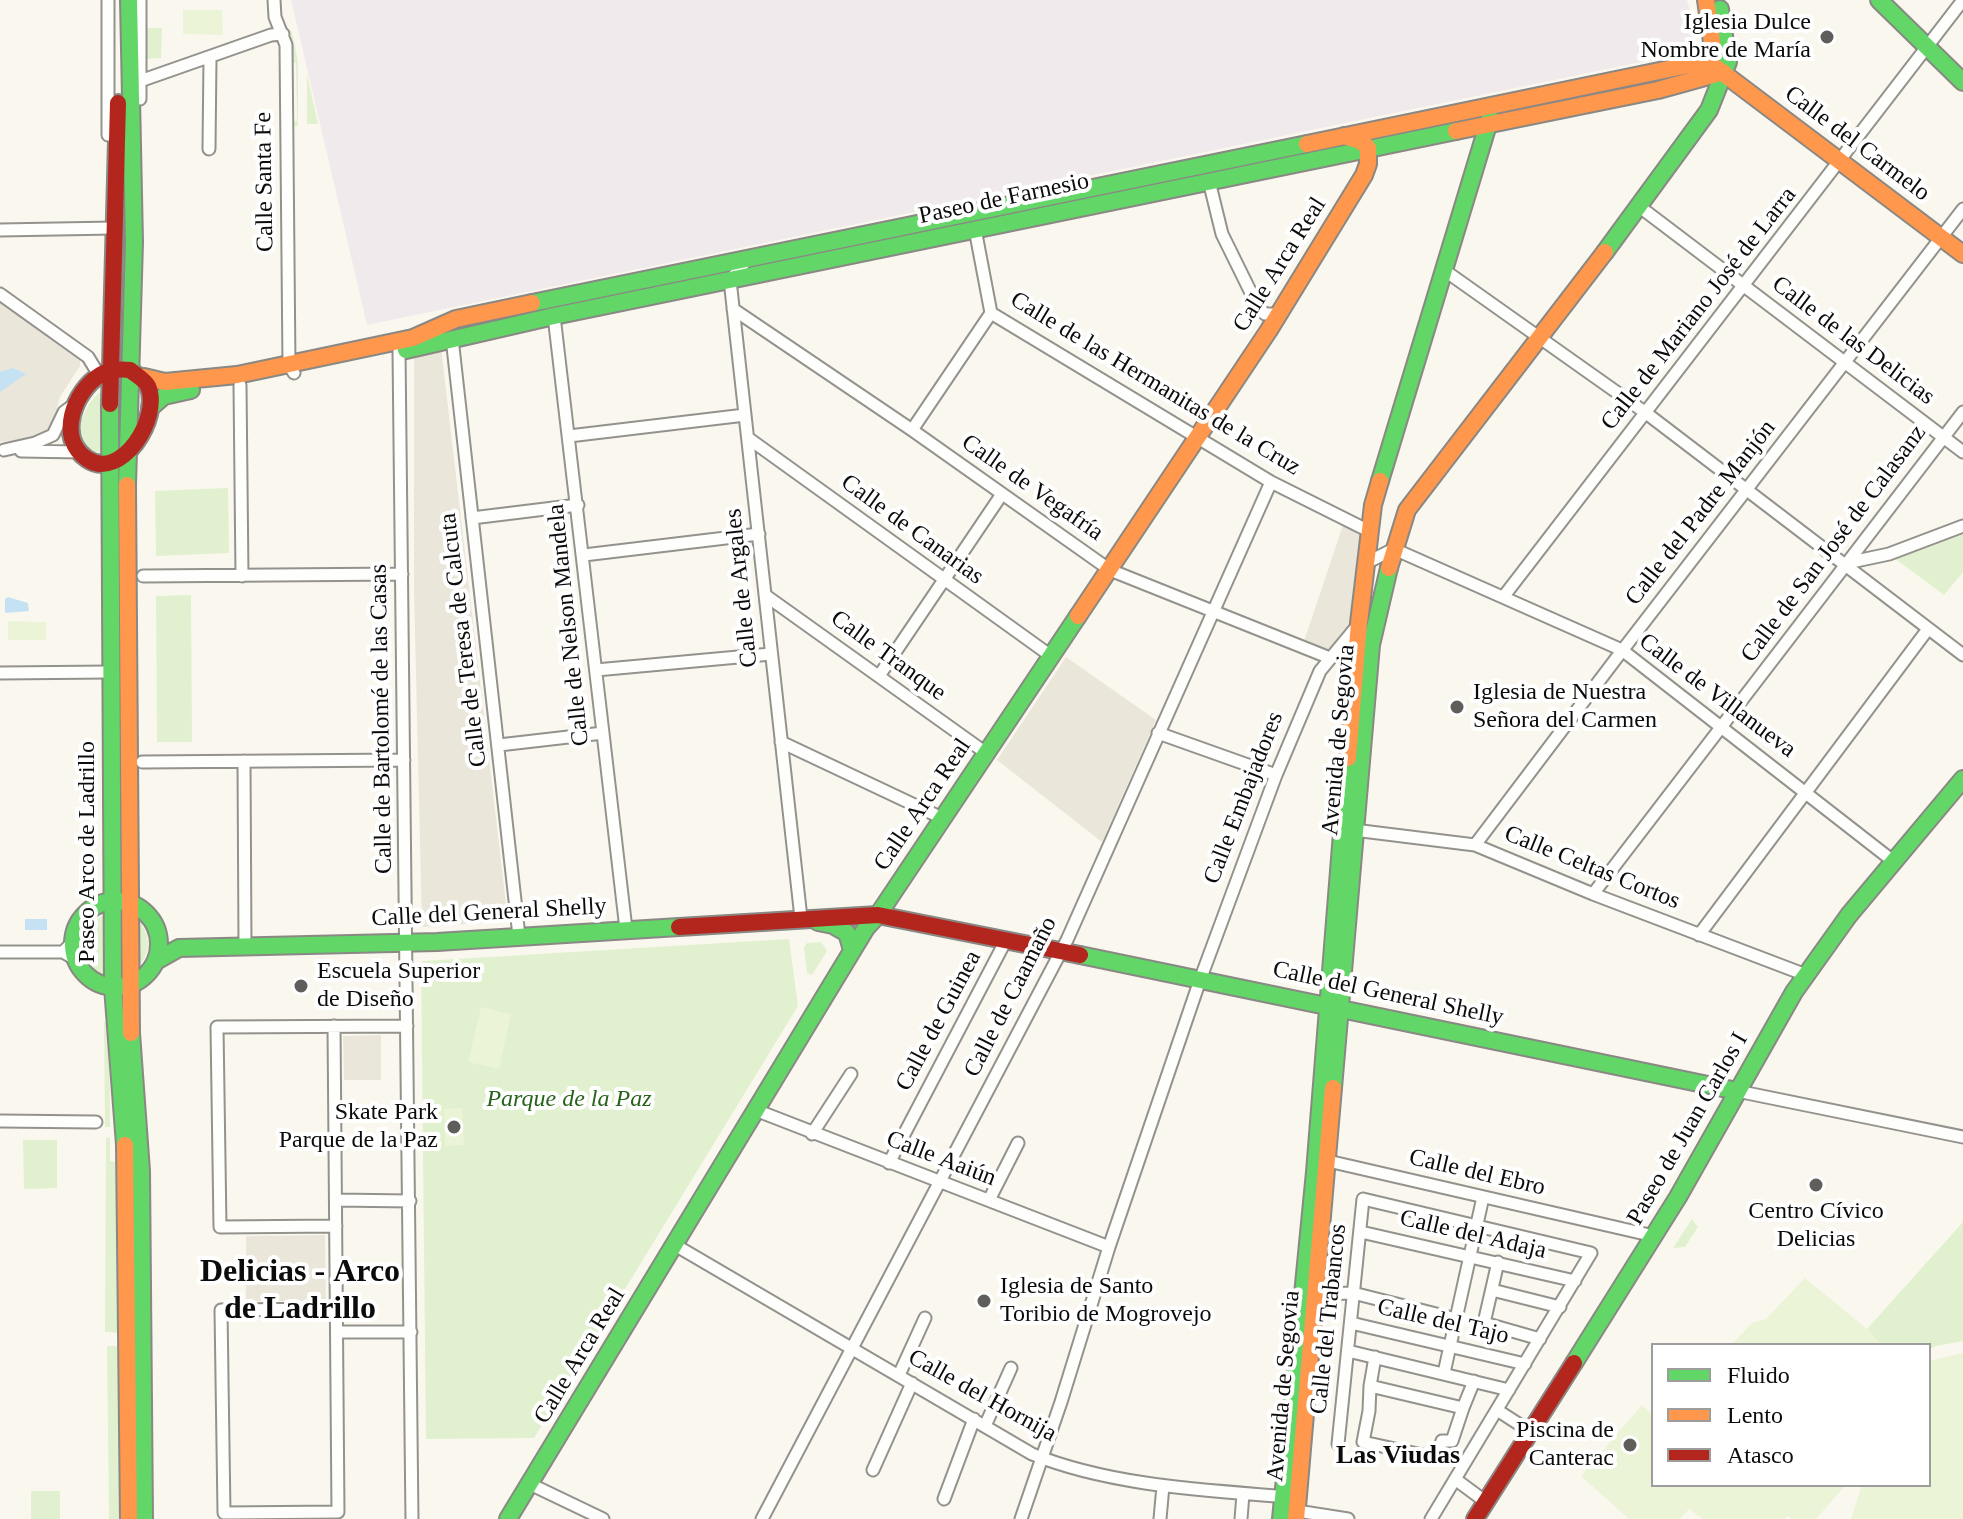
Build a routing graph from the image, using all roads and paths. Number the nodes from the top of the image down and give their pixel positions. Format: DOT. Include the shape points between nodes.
graph roads {
  1 [pos="108,0"];
  2 [pos="118,0"];
  3 [pos="129,0"];
  4 [pos="140,0"];
  5 [pos="274,0"];
  6 [pos="1706,0"];
  7 [pos="1718,0"];
  8 [pos="1879,0"];
  9 [pos="1963,0"];
  10 [pos="283,34"];
  11 [pos="1926,47"];
  12 [pos="210,58"];
  13 [pos="1698,63"];
  14 [pos="1723,72"];
  15 [pos="140,81"];
  16 [pos="1963,82"];
  17 [pos="1506,103"];
  18 [pos="1487,125"];
  19 [pos="1344,136"];
  20 [pos="1368,148"];
  21 [pos="209,149"];
  22 [pos="1841,160"];
  23 [pos="1209,181"];
  24 [pos="115,184"];
  25 [pos="1640,207"];
  26 [pos="1963,209"];
  27 [pos="114,228"];
  28 [pos="975,229"];
  29 [pos="0,230"];
  30 [pos="1941,238"];
  31 [pos="134,242"];
  32 [pos="1963,254"];
  33 [pos="747,260"];
  34 [pos="1444,270"];
  35 [pos="730,280"];
  36 [pos="1744,285"];
  37 [pos="0,294"];
  38 [pos="733,309"];
  39 [pos="991,313"];
  40 [pos="1279,314"];
  41 [pos="554,316"];
  42 [pos="1539,336"];
  43 [pos="452,338"];
  44 [pos="399,351"];
  45 [pos="1846,364"];
  46 [pos="292,369"];
  47 [pos="105,373"];
  48 [pos="137,374"];
  49 [pos="240,385"];
  50 [pos="78,401"];
  51 [pos="150,408"];
  52 [pos="1963,412"];
  53 [pos="1646,413"];
  54 [pos="745,415"];
  55 [pos="912,430"];
  56 [pos="569,436"];
  57 [pos="1943,437"];
  58 [pos="748,438"];
  59 [pos="1197,438"];
  60 [pos="2,450"];
  61 [pos="80,452"];
  62 [pos="1963,452"];
  63 [pos="127,456"];
  64 [pos="111,462"];
  65 [pos="1271,482"];
  66 [pos="1746,491"];
  67 [pos="1002,494"];
  68 [pos="578,505"];
  69 [pos="1373,505"];
  70 [pos="1404,516"];
  71 [pos="472,518"];
  72 [pos="1963,526"];
  73 [pos="1369,531"];
  74 [pos="759,534"];
  75 [pos="1394,549"];
  76 [pos="584,555"];
  77 [pos="1848,561"];
  78 [pos="1366,563"];
  79 [pos="1110,570"];
  80 [pos="402,574"];
  81 [pos="143,576"];
  82 [pos="242,576"];
  83 [pos="944,581"];
  84 [pos="765,595"];
  85 [pos="1504,596"];
  86 [pos="1213,612"];
  87 [pos="1359,623"];
  88 [pos="1928,629"];
  89 [pos="1622,650"];
  90 [pos="771,654"];
  91 [pos="1963,655"];
  92 [pos="1051,656"];
  93 [pos="1330,658"];
  94 [pos="596,670"];
  95 [pos="110,672"];
  96 [pos="0,673"];
  97 [pos="879,676"];
  98 [pos="1722,726"];
  99 [pos="603,733"];
  100 [pos="1158,733"];
  101 [pos="781,742"];
  102 [pos="499,745"];
  103 [pos="986,753"];
  104 [pos="404,760"];
  105 [pos="244,761"];
  106 [pos="142,762"];
  107 [pos="1276,775"];
  108 [pos="1963,779"];
  109 [pos="1807,792"];
  110 [pos="942,818"];
  111 [pos="1354,830"];
  112 [pos="1475,845"];
  113 [pos="1893,861"];
  114 [pos="1593,894"];
  115 [pos="121,902"];
  116 [pos="878,915"];
  117 [pos="801,918"];
  118 [pos="626,929"];
  119 [pos="157,931"];
  120 [pos="1699,935"];
  121 [pos="519,936"];
  122 [pos="1005,942"];
  123 [pos="406,944"];
  124 [pos="245,947"];
  125 [pos="179,948"];
  126 [pos="852,950"];
  127 [pos="70,951"];
  128 [pos="0,952"];
  129 [pos="1060,953"];
  130 [pos="156,961"];
  131 [pos="1806,975"];
  132 [pos="1200,980"];
  133 [pos="132,985"];
  134 [pos="113,987"];
  135 [pos="1333,1006"];
  136 [pos="334,1026"];
  137 [pos="407,1026"];
  138 [pos="851,1074"];
  139 [pos="1737,1091"];
  140 [pos="758,1111"];
  141 [pos="0,1121"];
  142 [pos="96,1122"];
  143 [pos="1318,1126"];
  144 [pos="812,1134"];
  145 [pos="1963,1137"];
  146 [pos="1018,1143"];
  147 [pos="1328,1161"];
  148 [pos="889,1163"];
  149 [pos="940,1182"];
  150 [pos="1483,1197"];
  151 [pos="336,1200"];
  152 [pos="989,1200"];
  153 [pos="410,1201"];
  154 [pos="1477,1225"];
  155 [pos="336,1226"];
  156 [pos="1361,1232"];
  157 [pos="1654,1236"];
  158 [pos="675,1245"];
  159 [pos="1109,1247"];
  160 [pos="1470,1255"];
  161 [pos="1498,1262"];
  162 [pos="1575,1281"];
  163 [pos="1492,1290"];
  164 [pos="1353,1293"];
  165 [pos="1317,1294"];
  166 [pos="1560,1307"];
  167 [pos="337,1309"];
  168 [pos="925,1318"];
  169 [pos="1456,1319"];
  170 [pos="1351,1323"];
  171 [pos="337,1332"];
  172 [pos="411,1332"];
  173 [pos="1540,1339"];
  174 [pos="1450,1347"];
  175 [pos="853,1349"];
  176 [pos="1348,1351"];
  177 [pos="1375,1357"];
  178 [pos="1525,1364"];
  179 [pos="1011,1368"];
  180 [pos="1444,1373"];
  181 [pos="899,1375"];
  182 [pos="1474,1381"];
  183 [pos="912,1383"];
  184 [pos="1370,1386"];
  185 [pos="1509,1390"];
  186 [pos="1463,1408"];
  187 [pos="1497,1410"];
  188 [pos="979,1422"];
  189 [pos="1531,1432"];
  190 [pos="1338,1444"];
  191 [pos="1043,1458"];
  192 [pos="873,1470"];
  193 [pos="1455,1479"];
  194 [pos="530,1484"];
  195 [pos="1163,1486"];
  196 [pos="1243,1494"];
  197 [pos="944,1499"];
  198 [pos="1486,1502"];
  199 [pos="1291,1509"];
  200 [pos="129,1519"];
  201 [pos="144,1519"];
  202 [pos="412,1519"];
  203 [pos="508,1519"];
  204 [pos="603,1519"];
  205 [pos="762,1519"];
  206 [pos="1021,1519"];
  207 [pos="1160,1519"];
  208 [pos="1241,1519"];
  209 [pos="1348,1519"];
  210 [pos="1431,1519"];
  211 [pos="1475,1519"];
  1 -- 24 [label="street, Paseo Arco de Ladrillo" via="109,152"];
  2 -- 24 [label="main road, Paseo Arco de Ladrillo"];
  3 -- 31 [label="main road, Paseo Arco de Ladrillo"];
  4 -- 15 [label="street, Paseo Arco de Ladrillo"];
  5 -- 10 [label="street, Calle Santa Fe"];
  6 -- 13 [label="main road" via="1713,49"];
  7 -- 14 [label="main road, Avenida de Segovia" via="1729,54"];
  8 -- 11 [label="main road"];
  9 -- 11 [label="street, Calle de Mariano José de Larra"];
  10 -- 12 [label="street"];
  10 -- 46 [label="street, Calle Santa Fe"];
  11 -- 16 [label="main road"];
  11 -- 22 [label="street, Calle de Mariano José de Larra"];
  12 -- 15 [label="street"];
  12 -- 21 [label="street"];
  13 -- 14 [label="main road"];
  13 -- 17 [label="main road, Paseo de Farnesio"];
  14 -- 18 [label="main road, Paseo de Farnesio"];
  14 -- 22 [label="main road, Calle del Carmelo"];
  14 -- 25 [label="main road, Avenida de Segovia" via="1709,110"];
  15 -- 31 [label="street, Paseo Arco de Ladrillo" via="141,225"];
  17 -- 18 [label="main road"];
  17 -- 19 [label="main road, Paseo de Farnesio"];
  18 -- 20 [label="main road, Paseo de Farnesio"];
  18 -- 34 [label="main road"];
  19 -- 20 [label="main road"];
  19 -- 33 [label="main road, Paseo de Farnesio"];
  20 -- 23 [label="main road, Paseo de Farnesio"];
  20 -- 40 [label="main road, Calle Arca Real" via="1364,175"];
  22 -- 30 [label="main road, Calle del Carmelo"];
  22 -- 36 [label="street, Calle de Mariano José de Larra"];
  23 -- 28 [label="main road, Paseo de Farnesio"];
  23 -- 40 [label="street" via="1222,234 1258,307 1265,314"];
  24 -- 27 [label="main road, Paseo Arco de Ladrillo"];
  25 -- 36 [label="street, Calle de las Delicias"];
  25 -- 42 [label="main road, Avenida de Segovia"];
  26 -- 30 [label="street, Calle del Padre Manjón"];
  27 -- 29 [label="street"];
  27 -- 47 [label="main road, Paseo Arco de Ladrillo"];
  28 -- 35 [label="main road, Paseo de Farnesio"];
  28 -- 39 [label="street, Calle de las Hermanitas de la Cruz"];
  30 -- 32 [label="main road, Calle del Carmelo"];
  30 -- 45 [label="street, Calle del Padre Manjón"];
  31 -- 48 [label="main road, Paseo Arco de Ladrillo"];
  33 -- 35 [label="street"];
  33 -- 46 [label="main road, Paseo de Farnesio" via="456,319 413,338"];
  34 -- 42 [label="street"];
  34 -- 69 [label="main road"];
  35 -- 38 [label="street, Calle de Argales"];
  35 -- 41 [label="main road, Paseo de Farnesio"];
  36 -- 45 [label="street, Calle de las Delicias"];
  36 -- 53 [label="street, Calle de Mariano José de Larra"];
  37 -- 47 [label="street"];
  38 -- 54 [label="street, Calle de Argales"];
  38 -- 55 [label="street, Calle de Vegafría"];
  39 -- 55 [label="street"];
  39 -- 59 [label="street, Calle de las Hermanitas de la Cruz"];
  40 -- 59 [label="main road, Calle Arca Real"];
  41 -- 43 [label="main road, Paseo de Farnesio"];
  41 -- 56 [label="street, Calle de Nelson Mandela"];
  42 -- 53 [label="street"];
  42 -- 70 [label="main road, Avenida de Segovia"];
  43 -- 44 [label="main road, Paseo de Farnesio"];
  43 -- 71 [label="street, Calle de Teresa de Calcuta"];
  44 -- 46 [label="main road, Paseo de Farnesio"];
  44 -- 80 [label="street, Calle de Bartolomé de las Casas"];
  45 -- 57 [label="street, Calle de las Delicias"];
  45 -- 66 [label="street, Calle del Padre Manjón"];
  46 -- 48 [label="main road, Paseo de Farnesio" via="170,382"];
  46 -- 49 [label="main road, Paseo de Farnesio"];
  47 -- 48 [label="main road, Paseo de Farnesio"];
  47 -- 50 [label="main road"];
  47 -- 64 [label="main road, Paseo Arco de Ladrillo"];
  48 -- 51 [label="main road" via="151,392"];
  48 -- 63 [label="main road, Paseo Arco de Ladrillo"];
  49 -- 51 [label="main road, Paseo de Farnesio" via="173,393"];
  49 -- 82 [label="street"];
  50 -- 60 [label="street" via="64,412 53,435"];
  50 -- 61 [label="main road" via="70,427"];
  51 -- 63 [label="main road" via="140,439"];
  52 -- 57 [label="street, Calle de San José de Calasanz"];
  53 -- 66 [label="street"];
  53 -- 85 [label="street, Calle de Mariano José de Larra"];
  54 -- 56 [label="street"];
  54 -- 58 [label="street, Calle de Argales"];
  55 -- 67 [label="street, Calle de Vegafría"];
  56 -- 68 [label="street, Calle de Nelson Mandela"];
  57 -- 62 [label="street, Calle de las Delicias"];
  57 -- 77 [label="street, Calle de San José de Calasanz"];
  58 -- 74 [label="street, Calle de Argales"];
  58 -- 83 [label="street, Calle de Canarias"];
  59 -- 65 [label="street, Calle de las Hermanitas de la Cruz"];
  59 -- 79 [label="main road, Calle Arca Real"];
  60 -- 61 [label="street"];
  61 -- 64 [label="main road" via="94,461"];
  63 -- 64 [label="main road"];
  63 -- 115 [label="main road, Paseo Arco de Ladrillo"];
  64 -- 95 [label="main road, Paseo Arco de Ladrillo"];
  65 -- 73 [label="street, Calle de las Hermanitas de la Cruz"];
  65 -- 86 [label="street, Calle de Caamaño"];
  66 -- 77 [label="street"];
  66 -- 89 [label="street, Calle del Padre Manjón"];
  67 -- 79 [label="street, Calle de Vegafría"];
  67 -- 83 [label="street"];
  68 -- 71 [label="street"];
  68 -- 76 [label="street, Calle de Nelson Mandela"];
  69 -- 70 [label="main road"];
  69 -- 73 [label="main road"];
  70 -- 75 [label="main road, Avenida de Segovia"];
  71 -- 102 [label="street, Calle de Teresa de Calcuta"];
  72 -- 77 [label="street" via="1889,554"];
  73 -- 78 [label="main road"];
  74 -- 76 [label="street"];
  74 -- 84 [label="street, Calle de Argales"];
  75 -- 78 [label="street"];
  75 -- 85 [label="street, Calle de Villanueva"];
  75 -- 111 [label="main road, Avenida de Segovia" via="1371,645"];
  76 -- 94 [label="street, Calle de Nelson Mandela"];
  77 -- 88 [label="street"];
  77 -- 98 [label="street, Calle de San José de Calasanz"];
  78 -- 87 [label="main road"];
  79 -- 86 [label="street, Calle de Vegafría"];
  79 -- 92 [label="main road, Calle Arca Real"];
  80 -- 82 [label="street"];
  80 -- 104 [label="street, Calle de Bartolomé de las Casas"];
  81 -- 82 [label="street"];
  83 -- 92 [label="street, Calle de Canarias"];
  83 -- 97 [label="street"];
  84 -- 90 [label="street, Calle de Argales"];
  84 -- 97 [label="street, Calle Tranque"];
  85 -- 89 [label="street, Calle de Villanueva"];
  86 -- 93 [label="street, Calle de Vegafría"];
  86 -- 100 [label="street, Calle de Caamaño"];
  87 -- 93 [label="street, Calle Embajadores"];
  87 -- 135 [label="main road, Avenida de Segovia"];
  88 -- 91 [label="street"];
  88 -- 109 [label="street"];
  89 -- 98 [label="street, Calle de Villanueva"];
  89 -- 112 [label="street, Calle del Padre Manjón"];
  90 -- 94 [label="street"];
  90 -- 101 [label="street, Calle de Argales"];
  92 -- 103 [label="main road, Calle Arca Real"];
  93 -- 107 [label="street, Calle Embajadores"];
  94 -- 99 [label="street, Calle de Nelson Mandela"];
  95 -- 96 [label="street"];
  95 -- 115 [label="main road, Paseo Arco de Ladrillo"];
  97 -- 103 [label="street, Calle Tranque"];
  98 -- 109 [label="street, Calle de Villanueva"];
  98 -- 114 [label="street, Calle de San José de Calasanz"];
  99 -- 102 [label="street"];
  99 -- 118 [label="street, Calle de Nelson Mandela"];
  100 -- 107 [label="street"];
  100 -- 129 [label="street, Calle de Caamaño"];
  101 -- 110 [label="street"];
  101 -- 117 [label="street, Calle de Argales"];
  102 -- 121 [label="street, Calle de Teresa de Calcuta"];
  103 -- 110 [label="main road, Calle Arca Real"];
  104 -- 105 [label="street"];
  104 -- 123 [label="street, Calle de Bartolomé de las Casas"];
  105 -- 106 [label="street"];
  105 -- 124 [label="street"];
  107 -- 132 [label="street, Calle Embajadores"];
  108 -- 113 [label="main road, Paseo de Juan Carlos I"];
  109 -- 113 [label="street, Calle de Villanueva"];
  109 -- 120 [label="street"];
  110 -- 116 [label="main road, Calle Arca Real"];
  111 -- 112 [label="street, Calle Celtas Cortos"];
  111 -- 135 [label="main road, Avenida de Segovia"];
  112 -- 114 [label="street, Calle Celtas Cortos"];
  113 -- 131 [label="main road, Paseo de Juan Carlos I"];
  114 -- 120 [label="street, Calle Celtas Cortos"];
  115 -- 119 [label="main road" via="145,912"];
  115 -- 127 [label="main road" via="101,904 81,918"];
  115 -- 133 [label="main road, Paseo Arco de Ladrillo"];
  115 -- 134 [label="main road, Paseo Arco de Ladrillo"];
  116 -- 117 [label="main road, Calle del General Shelly"];
  116 -- 122 [label="main road, Calle del General Shelly"];
  116 -- 126 [label="main road, Calle Arca Real"];
  117 -- 118 [label="main road, Calle del General Shelly"];
  117 -- 126 [label="main road, Calle del General Shelly" via="841,928"];
  118 -- 121 [label="main road, Calle del General Shelly"];
  119 -- 125 [label="main road"];
  119 -- 130 [label="main road"];
  120 -- 131 [label="street, Calle Celtas Cortos"];
  121 -- 123 [label="main road, Calle del General Shelly"];
  122 -- 129 [label="main road, Calle del General Shelly"];
  122 -- 148 [label="street, Calle de Guinea"];
  123 -- 124 [label="main road, Calle del General Shelly"];
  123 -- 137 [label="street, Calle de Bartolomé de las Casas"];
  124 -- 125 [label="main road, Calle del General Shelly"];
  125 -- 130 [label="main road, Calle del General Shelly"];
  126 -- 140 [label="main road, Calle Arca Real"];
  127 -- 128 [label="street"];
  127 -- 134 [label="main road" via="94,982"];
  129 -- 132 [label="main road, Calle del General Shelly"];
  129 -- 149 [label="street, Calle de Caamaño"];
  130 -- 133 [label="main road, Calle del General Shelly"];
  131 -- 139 [label="main road, Paseo de Juan Carlos I"];
  132 -- 135 [label="main road, Calle del General Shelly"];
  132 -- 159 [label="street, Calle Embajadores"];
  133 -- 134 [label="main road"];
  133 -- 201 [label="main road, Paseo Arco de Ladrillo" via="141,1171"];
  134 -- 200 [label="main road, Paseo Arco de Ladrillo" via="125,1137"];
  135 -- 139 [label="main road, Calle del General Shelly"];
  135 -- 143 [label="main road, Avenida de Segovia"];
  135 -- 147 [label="main road, Avenida de Segovia"];
  136 -- 137 [label="street"];
  136 -- 151 [label="street"];
  136 -- 155 [label="street" via="217,1027 220,1227"];
  137 -- 153 [label="street, Calle de Bartolomé de las Casas"];
  138 -- 144 [label="street"];
  139 -- 145 [label="street, Calle del General Shelly"];
  139 -- 157 [label="main road, Paseo de Juan Carlos I"];
  140 -- 144 [label="street, Calle Aaiún"];
  140 -- 158 [label="main road, Calle Arca Real"];
  141 -- 142 [label="street"];
  143 -- 147 [label="street" via="1320,1155"];
  143 -- 199 [label="main road, Avenida de Segovia"];
  144 -- 148 [label="street, Calle Aaiún"];
  146 -- 152 [label="street"];
  147 -- 150 [label="street, Calle del Ebro"];
  147 -- 165 [label="main road, Avenida de Segovia"];
  148 -- 149 [label="street, Calle Aaiún"];
  149 -- 152 [label="street, Calle Aaiún"];
  149 -- 175 [label="street, Calle de Caamaño"];
  150 -- 154 [label="street"];
  150 -- 157 [label="street, Calle del Ebro"];
  151 -- 153 [label="street"];
  151 -- 155 [label="street"];
  152 -- 159 [label="street, Calle Aaiún"];
  153 -- 172 [label="street, Calle de Bartolomé de las Casas"];
  154 -- 156 [label="street, Calle del Trabancos" via="1363,1199"];
  154 -- 160 [label="street"];
  154 -- 162 [label="street" via="1591,1253"];
  155 -- 167 [label="street"];
  156 -- 160 [label="street, Calle del Adaja"];
  156 -- 164 [label="street, Calle del Trabancos"];
  157 -- 189 [label="main road, Paseo de Juan Carlos I"];
  158 -- 175 [label="street, Calle del Hornija"];
  158 -- 194 [label="main road, Calle Arca Real"];
  159 -- 191 [label="street, Calle Embajadores"];
  160 -- 161 [label="street, Calle del Adaja"];
  160 -- 169 [label="street"];
  161 -- 162 [label="street, Calle del Adaja"];
  161 -- 163 [label="street"];
  162 -- 166 [label="street"];
  163 -- 166 [label="street"];
  163 -- 173 [label="street" via="1484,1323"];
  164 -- 165 [label="street"];
  164 -- 169 [label="street"];
  164 -- 170 [label="street, Calle del Trabancos"];
  165 -- 199 [label="main road, Avenida de Segovia"];
  166 -- 173 [label="street"];
  167 -- 171 [label="street"];
  167 -- 171 [label="street" via="221,1310 224,1513 338,1512"];
  168 -- 181 [label="street"];
  169 -- 174 [label="street"];
  170 -- 174 [label="street, Calle del Tajo"];
  170 -- 176 [label="street, Calle del Trabancos"];
  171 -- 172 [label="street"];
  172 -- 202 [label="street, Calle de Bartolomé de las Casas"];
  173 -- 178 [label="street"];
  174 -- 178 [label="street, Calle del Tajo"];
  174 -- 180 [label="street"];
  175 -- 181 [label="street, Calle del Hornija"];
  175 -- 205 [label="street, Calle de Caamaño"];
  176 -- 177 [label="street"];
  176 -- 190 [label="street, Calle del Trabancos"];
  177 -- 180 [label="street"];
  177 -- 184 [label="street"];
  178 -- 185 [label="street"];
  179 -- 188 [label="street"];
  180 -- 182 [label="street"];
  181 -- 183 [label="street, Calle del Hornija"];
  182 -- 185 [label="street"];
  182 -- 186 [label="street"];
  183 -- 188 [label="street, Calle del Hornija"];
  183 -- 192 [label="street"];
  184 -- 186 [label="street"];
  184 -- 186 [label="street" via="1363,1442 1436,1458 1442,1441 1452,1441"];
  185 -- 187 [label="street"];
  187 -- 189 [label="street"];
  187 -- 193 [label="street"];
  188 -- 191 [label="street, Calle del Hornija"];
  188 -- 197 [label="street"];
  189 -- 198 [label="main road, Paseo de Juan Carlos I"];
  191 -- 195 [label="street, Calle del Hornija"];
  191 -- 206 [label="street, Calle Embajadores"];
  193 -- 198 [label="street"];
  193 -- 210 [label="street"];
  194 -- 203 [label="main road, Calle Arca Real"];
  194 -- 204 [label="street"];
  195 -- 196 [label="street, Calle del Hornija"];
  195 -- 207 [label="street"];
  196 -- 199 [label="street, Calle del Hornija"];
  196 -- 208 [label="street"];
  198 -- 211 [label="main road, Paseo de Juan Carlos I"];
  199 -- 209 [label="street, Calle del Hornija"];
}
